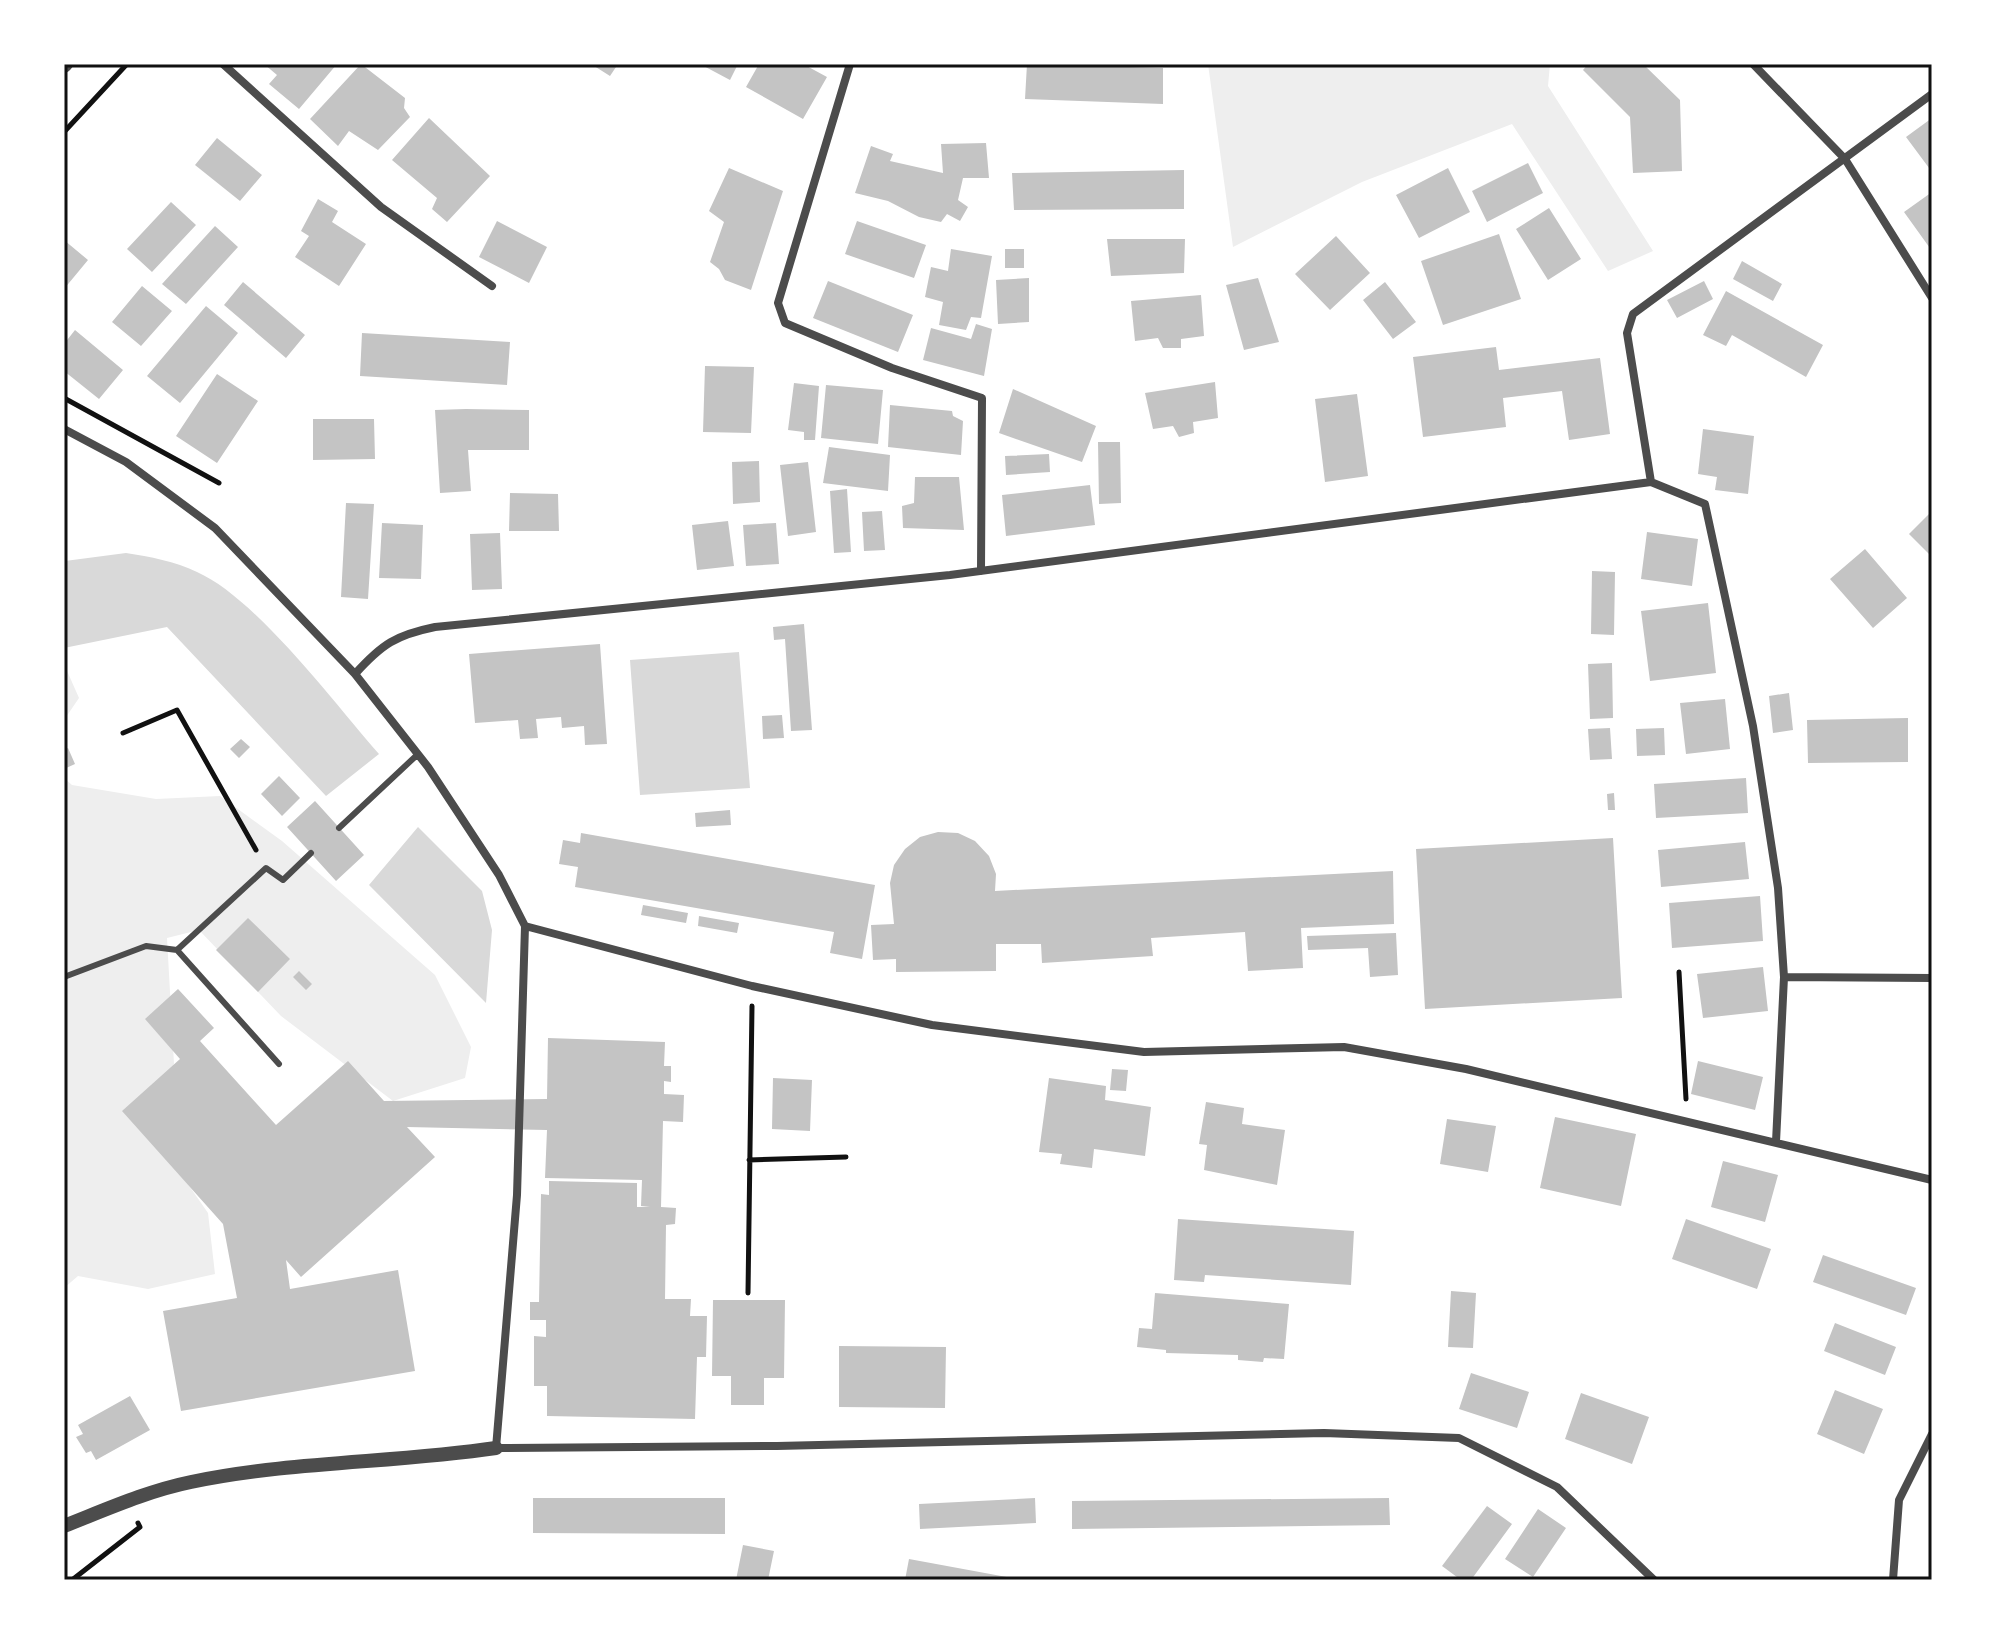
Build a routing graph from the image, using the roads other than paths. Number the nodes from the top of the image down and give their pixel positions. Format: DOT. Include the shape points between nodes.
graph roads {
  1 [pos="223,64"];
  2 [pos="850,64"];
  3 [pos="1753,64"];
  4 [pos="1932,94"];
  5 [pos="1845,159"];
  6 [pos="492,286"];
  7 [pos="1932,298"];
  8 [pos="64,429"];
  9 [pos="1651,482"];
  10 [pos="981,571"];
  11 [pos="355,674"];
  12 [pos="428,767"];
  13 [pos="339,828"];
  14 [pos="311,853"];
  15 [pos="525,926"];
  16 [pos="177,950"];
  17 [pos="64,977"];
  18 [pos="1784,977"];
  19 [pos="1932,978"];
  20 [pos="279,1064"];
  21 [pos="1776,1142"];
  22 [pos="1932,1180"];
  23 [pos="1932,1434"];
  24 [pos="496,1448"];
  25 [pos="64,1526"];
  26 [pos="1654,1580"];
  27 [pos="1893,1580"];
  1 -- 6 [label="street" via="381,207"];
  2 -- 10 [label="street" via="778,303 785,323 982,398"];
  3 -- 5 [label="street"];
  4 -- 5 [label="street"];
  5 -- 7 [label="street"];
  5 -- 9 [label="street" via="1633,314 1627,333"];
  8 -- 11 [label="street" via="126,462 215,528"];
  9 -- 10 [label="street"];
  9 -- 18 [label="street" via="1705,504 1753,726 1778,888"];
  10 -- 11 [label="street" via="435,627 399,634"];
  11 -- 12 [label="street"];
  12 -- 13 [label="lane" via="417,755"];
  12 -- 15 [label="street" via="499,875"];
  14 -- 16 [label="lane" via="283,880 266,868"];
  15 -- 21 [label="street" via="752,986 932,1025 1144,1052 1344,1047 1466,1069"];
  15 -- 24 [label="street" via="517,1195"];
  16 -- 17 [label="lane" via="146,946"];
  16 -- 20 [label="lane"];
  18 -- 19 [label="street"];
  18 -- 21 [label="street"];
  21 -- 22 [label="street"];
  23 -- 27 [label="street" via="1899,1500"];
  24 -- 25 [label="street" via="299,1465 189,1482"];
  24 -- 26 [label="street" via="1324,1433 1459,1438 1557,1487"];
}
